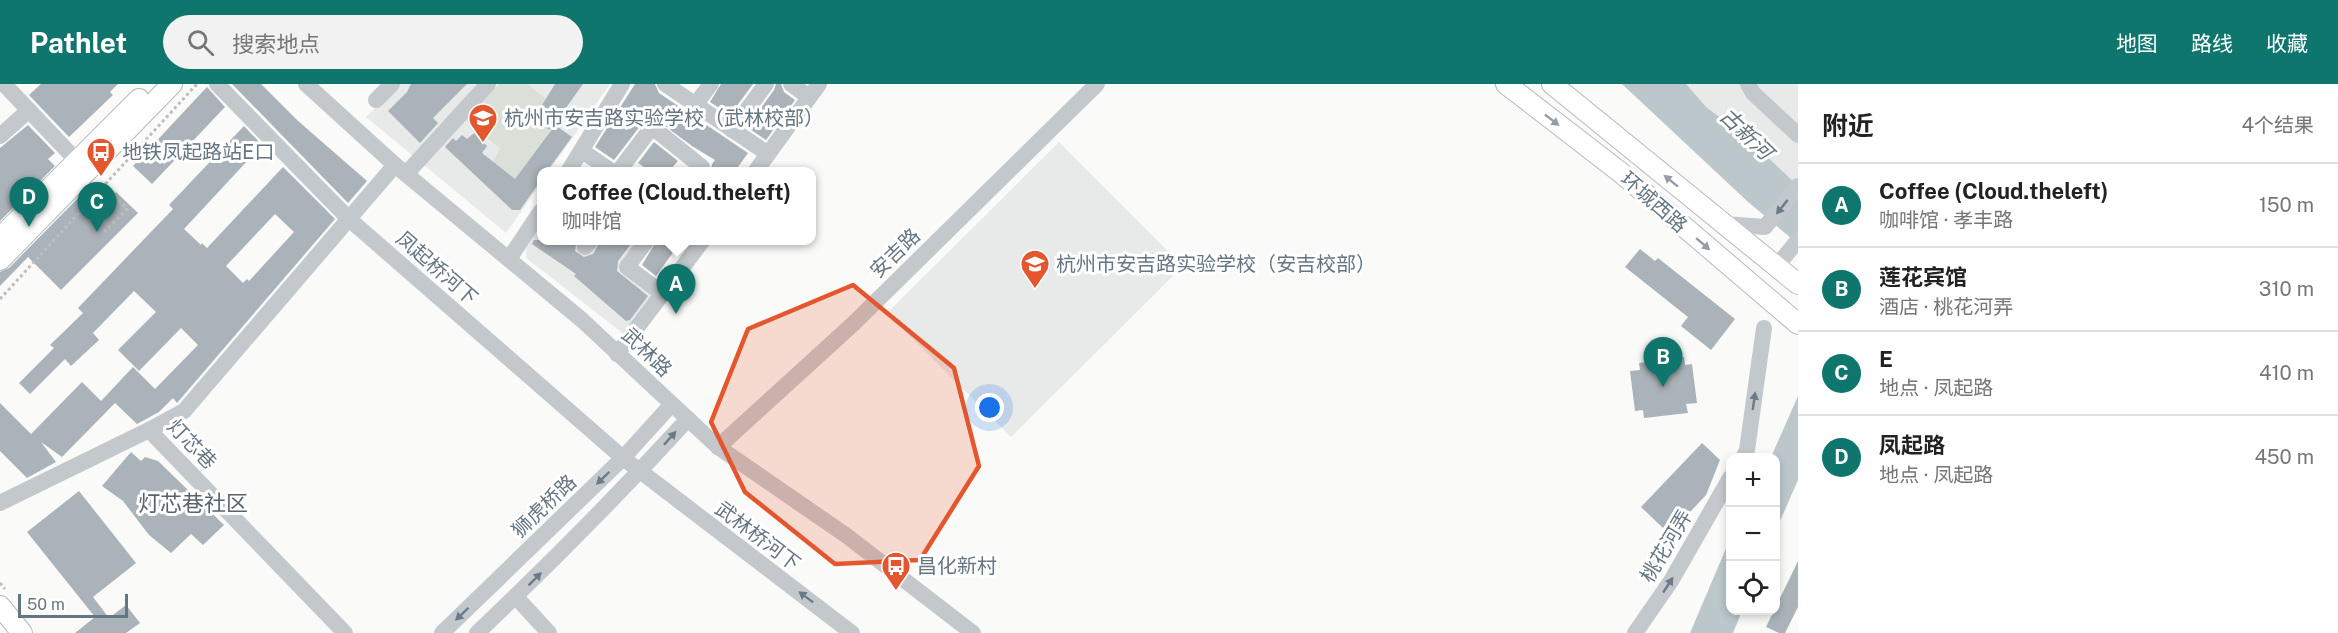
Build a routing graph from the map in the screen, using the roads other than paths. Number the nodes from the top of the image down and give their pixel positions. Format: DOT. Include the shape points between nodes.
graph roads {
  1 [pos="154,84"];
  2 [pos="172,84"];
  3 [pos="217,84"];
  4 [pos="306,84"];
  5 [pos="392,84"];
  6 [pos="488,84"];
  7 [pos="622,84"];
  8 [pos="665,84"];
  9 [pos="711,84"];
  10 [pos="766,84"];
  11 [pos="791,84"];
  12 [pos="1097,84"];
  13 [pos="1506,84"];
  14 [pos="1552,84"];
  15 [pos="1748,84"];
  16 [pos="8,86"];
  17 [pos="814,91"];
  18 [pos="376,100"];
  19 [pos="695,105"];
  20 [pos="29,110"];
  21 [pos="732,129"];
  22 [pos="1798,135"];
  23 [pos="0,136"];
  24 [pos="582,151"];
  25 [pos="768,154"];
  26 [pos="78,161"];
  27 [pos="704,165"];
  28 [pos="571,167"];
  29 [pos="607,167"];
  30 [pos="621,167"];
  31 [pos="758,167"];
  32 [pos="400,170"];
  33 [pos="1798,186"];
  34 [pos="537,217"];
  35 [pos="348,219"];
  36 [pos="1725,224"];
  37 [pos="0,238"];
  38 [pos="643,245"];
  39 [pos="699,245"];
  40 [pos="1794,245"];
  41 [pos="509,259"];
  42 [pos="0,260"];
  43 [pos="1777,266"];
  44 [pos="1798,284"];
  45 [pos="663,294"];
  46 [pos="1798,324"];
  47 [pos="1764,328"];
  48 [pos="617,354"];
  49 [pos="671,405"];
  50 [pos="688,418"];
  51 [pos="149,430"];
  52 [pos="718,447"];
  53 [pos="1746,453"];
  54 [pos="623,458"];
  55 [pos="639,472"];
  56 [pos="1726,487"];
  57 [pos="0,503"];
  58 [pos="516,597"];
  59 [pos="0,606"];
  60 [pos="842,630"];
  61 [pos="22,633"];
  62 [pos="345,633"];
  63 [pos="442,633"];
  64 [pos="477,633"];
  65 [pos="549,633"];
  66 [pos="972,633"];
  67 [pos="1635,633"];
  1 -- 26 [label="main road"];
  2 -- 42 [label="main road"];
  3 -- 35 [label="street, 凤起桥河下"];
  4 -- 32 [label="street, 武林路"];
  5 -- 18 [label="street"];
  6 -- 32 [label="street"];
  7 -- 24 [label="street"];
  8 -- 19 [label="street"];
  9 -- 19 [label="street"];
  10 -- 21 [label="street"];
  11 -- 17 [label="street"];
  12 -- 52 [label="street, 安吉路" via="853,324"];
  13 -- 46 [label="main road, 环城西路, one-way" via="1620,172"];
  36 -- 14 [label="main road, 环城西路, one-way"];
  15 -- 22 [label="street"];
  16 -- 20 [label="street"];
  17 -- 25 [label="street"];
  19 -- 21 [label="street"];
  20 -- 23 [label="street"];
  20 -- 26 [label="street"];
  21 -- 25 [label="street"];
  24 -- 28 [label="street"];
  24 -- 29 [label="street"];
  25 -- 31 [label="street"];
  26 -- 37 [label="main road"];
  27 -- 30 [label="street" via="652,127"];
  32 -- 35 [label="street"];
  32 -- 41 [label="street, 武林路"];
  33 -- 36 [label="street, one-way" via="1765,227"];
  34 -- 41 [label="street"];
  35 -- 51 [label="street" via="184,411"];
  35 -- 54 [label="street, 凤起桥河下"];
  36 -- 43 [label="main road, 环城西路"];
  38 -- 45 [label="street" via="627,267"];
  39 -- 45 [label="street"];
  40 -- 43 [label="street"];
  41 -- 48 [label="street, 武林路"];
  43 -- 44 [label="main road, 环城西路"];
  45 -- 48 [label="street"];
  53 -- 47 [label="street, one-way"];
  48 -- 49 [label="street, 武林路"];
  49 -- 50 [label="street, 武林路"];
  49 -- 54 [label="street, 狮虎桥路"];
  50 -- 52 [label="street, 武林路"];
  55 -- 50 [label="street, one-way"];
  51 -- 57 [label="street, 灯芯巷"];
  51 -- 62 [label="street, 灯芯巷"];
  52 -- 66 [label="street, 武林路" via="847,536"];
  54 -- 55 [label="street, 凤起桥河下"];
  54 -- 63 [label="street, 狮虎桥路, one-way"];
  58 -- 55 [label="street, one-way"];
  60 -- 55 [label="street, 武林桥河下, one-way"];
  67 -- 56 [label="street, 桃花河弄, one-way" via="1671,581"];
  58 -- 64 [label="street"];
  58 -- 65 [label="street"];
  59 -- 61 [label="main road"];
}
